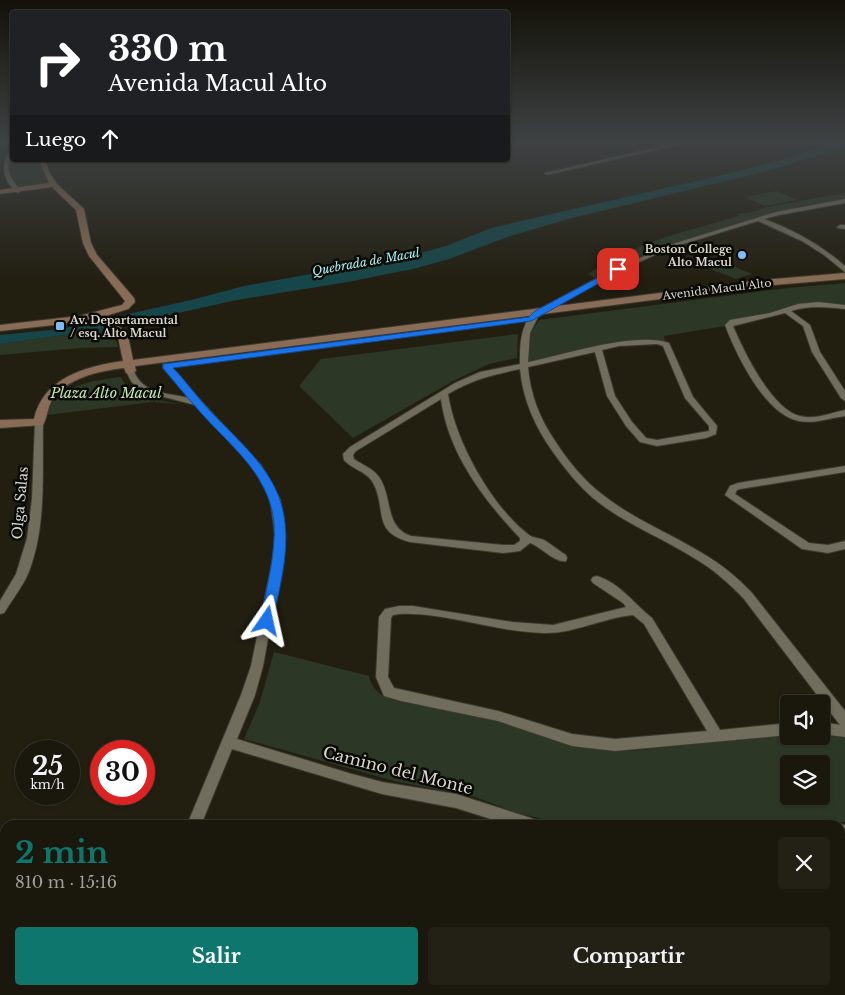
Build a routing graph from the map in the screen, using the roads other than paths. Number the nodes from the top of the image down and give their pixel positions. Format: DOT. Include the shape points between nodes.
graph roads {
  1 [pos="16,188"];
  2 [pos="33,188"];
  3 [pos="58,188"];
  4 [pos="18,191"];
  5 [pos="0,192"];
  6 [pos="845,201"];
  7 [pos="760,218"];
  8 [pos="845,263"];
  9 [pos="845,270"];
  10 [pos="845,276"];
  11 [pos="845,281"];
  12 [pos="845,306"];
  13 [pos="786,310"];
  14 [pos="112,314"];
  15 [pos="535,316"];
  16 [pos="0,328"];
  17 [pos="598,349"];
  18 [pos="524,365"];
  19 [pos="166,366"];
  20 [pos="130,367"];
  21 [pos="444,393"];
  22 [pos="845,398"];
  23 [pos="198,404"];
  24 [pos="845,413"];
  25 [pos="40,422"];
  26 [pos="0,424"];
  27 [pos="845,469"];
  28 [pos="525,538"];
  29 [pos="845,545"];
  30 [pos="562,558"];
  31 [pos="598,580"];
  32 [pos="0,610"];
  33 [pos="635,611"];
  34 [pos="845,721"];
  35 [pos="830,729"];
  36 [pos="780,730"];
  37 [pos="845,731"];
  38 [pos="717,736"];
  39 [pos="228,742"];
  40 [pos="196,820"];
  41 [pos="515,820"];
  1 -- 4 [label="street"];
  2 -- 4 [label="street"];
  3 -- 14 [label="street" via="80,209 93,256 129,298 128,305"];
  4 -- 5 [label="street"];
  6 -- 7 [label="street"];
  7 -- 8 [label="street" via="808,238"];
  7 -- 9 [label="street" via="807,241"];
  7 -- 15 [label="street" via="652,253"];
  10 -- 15 [label="street, Avenida Macul Alto" via="762,282"];
  11 -- 15 [label="street, Avenida Macul Alto"];
  12 -- 13 [label="street" via="811,304"];
  13 -- 22 [label="street" via="806,325 816,352"];
  13 -- 24 [label="street" via="729,325 761,387 787,414 796,418"];
  14 -- 16 [label="street"];
  14 -- 20 [label="street" via="125,341"];
  15 -- 18 [label="street" via="528,324"];
  15 -- 19 [label="street, Avenida Macul Alto"];
  15 -- 20 [label="street, Avenida Macul Alto"];
  17 -- 17 [label="street" via="611,396 643,440 657,443 713,432 713,426 683,387 666,345 658,342 628,343"];
  17 -- 18 [label="street"];
  18 -- 21 [label="street" via="483,374"];
  18 -- 34 [label="street" via="534,413 550,441 580,480 618,511 703,558 731,578"];
  19 -- 20 [label="street, Avenida Macul Alto"];
  19 -- 23 [label="street"];
  20 -- 23 [label="street" via="134,381 143,388"];
  20 -- 25 [label="street, Avenida Macul Alto" via="87,377 59,388 46,402"];
  21 -- 28 [label="street" via="457,438 475,474 500,511"];
  21 -- 28 [label="street" via="350,452 349,460 375,478 390,528 401,537 502,550 520,547"];
  23 -- 39 [label="street" via="258,467 275,499 280,522 278,558 257,666"];
  25 -- 26 [label="street"];
  25 -- 32 [label="street, Olga Salas" via="35,510 29,549 22,573"];
  27 -- 29 [label="street" via="738,486 732,488 730,495 806,546 828,549"];
  28 -- 30 [label="street" via="540,543"];
  31 -- 33 [label="street" via="627,600"];
  33 -- 38 [label="street" via="648,620"];
  33 -- 38 [label="street" via="566,628 543,630 447,614 389,612 385,617 383,683 389,692 401,696 498,716 585,743 622,745"];
  35 -- 37 [label="street"];
  36 -- 38 [label="street"];
  39 -- 40 [label="street"];
  39 -- 41 [label="street, Camino del Monte" via="352,780 456,801"];
}
